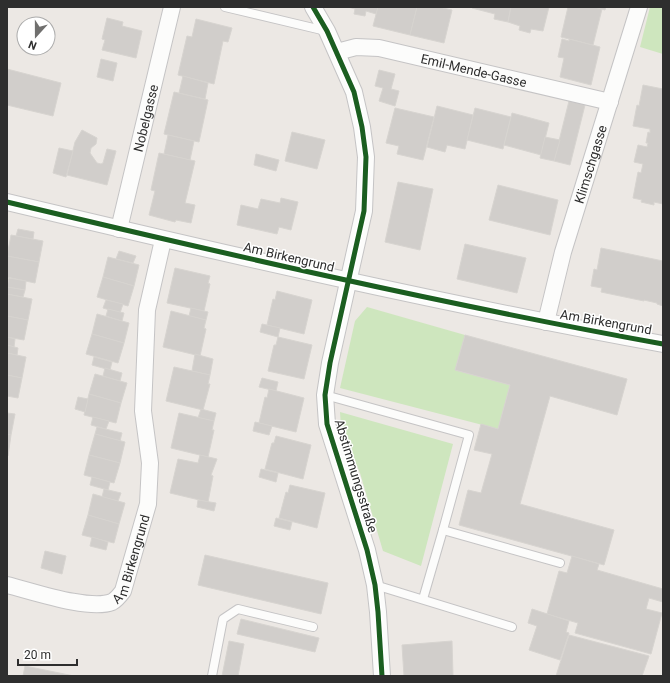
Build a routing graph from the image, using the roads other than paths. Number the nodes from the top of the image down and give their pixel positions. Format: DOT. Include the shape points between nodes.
graph roads {
  1 [pos="172,7"];
  2 [pos="225,7"];
  3 [pos="314,7"];
  4 [pos="639,7"];
  5 [pos="327,31"];
  6 [pos="337,52"];
  7 [pos="610,102"];
  8 [pos="7,202"];
  9 [pos="119,229"];
  10 [pos="163,240"];
  11 [pos="349,281"];
  12 [pos="546,322"];
  13 [pos="663,344"];
  14 [pos="325,395"];
  15 [pos="443,530"];
  16 [pos="560,563"];
  17 [pos="7,585"];
  18 [pos="375,585"];
  19 [pos="423,599"];
  20 [pos="313,627"];
  21 [pos="512,627"];
  22 [pos="212,676"];
  23 [pos="382,676"];
  1 -- 9 [label="street, Nobelgasse"];
  2 -- 5 [label="lane"];
  3 -- 5 [label="street, Abstimmungsstraße"];
  4 -- 7 [label="street, Klimschgasse"];
  5 -- 6 [label="street, Abstimmungsstraße"];
  6 -- 7 [label="street, Emil-Mende-Gasse" via="356,47 379,48"];
  6 -- 11 [label="street, Abstimmungsstraße" via="354,92 366,157 364,211"];
  7 -- 12 [label="street, Klimschgasse" via="563,252"];
  8 -- 9 [label="street, Am Birkengrund"];
  9 -- 10 [label="street, Am Birkengrund"];
  10 -- 11 [label="street, Am Birkengrund"];
  10 -- 17 [label="street, Am Birkengrund" via="148,310 143,411 150,463 148,504 123,591 113,601 80,604"];
  11 -- 12 [label="street, Am Birkengrund"];
  11 -- 14 [label="street, Abstimmungsstraße"];
  12 -- 13 [label="street, Am Birkengrund"];
  14 -- 15 [label="lane" via="469,435"];
  14 -- 18 [label="street, Abstimmungsstraße" via="327,424 367,550"];
  15 -- 16 [label="lane"];
  15 -- 19 [label="lane"];
  18 -- 19 [label="lane"];
  18 -- 23 [label="street, Abstimmungsstraße"];
  19 -- 21 [label="lane"];
  20 -- 22 [label="lane" via="238,610 223,619"];
}
